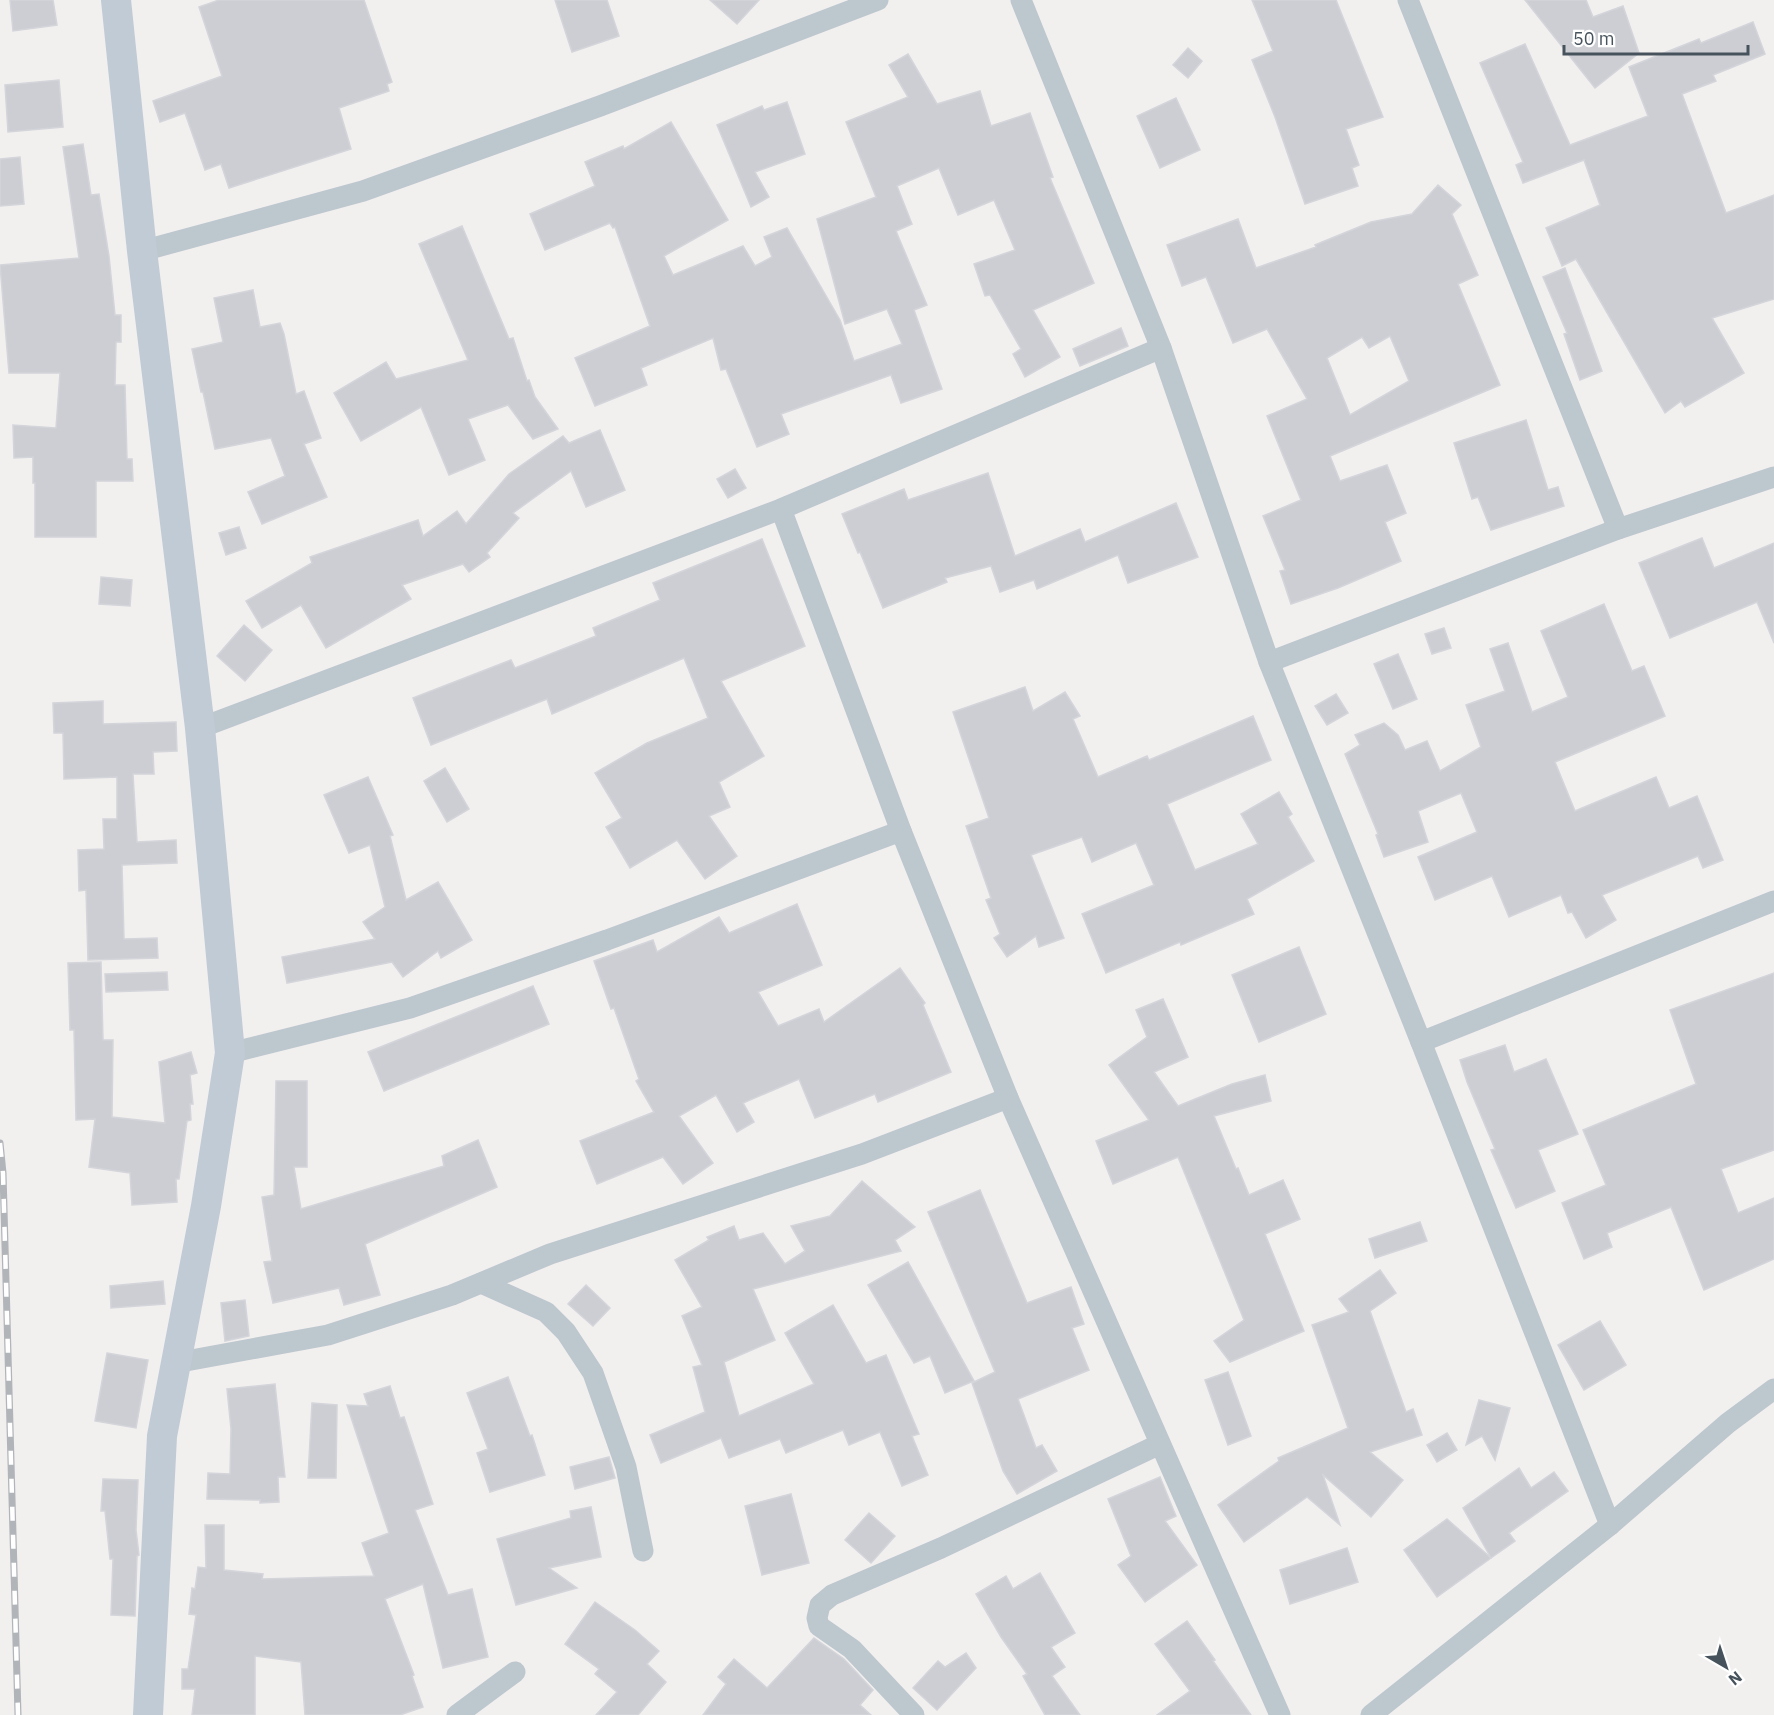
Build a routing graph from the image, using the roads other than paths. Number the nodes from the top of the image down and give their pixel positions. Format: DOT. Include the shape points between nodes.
graph roads {
  1 [pos="116,0"];
  2 [pos="878,0"];
  3 [pos="1021,0"];
  4 [pos="1408,0"];
  5 [pos="142,251"];
  6 [pos="1161,348"];
  7 [pos="1774,477"];
  8 [pos="781,509"];
  9 [pos="1618,529"];
  10 [pos="1269,662"];
  11 [pos="201,728"];
  12 [pos="901,831"];
  13 [pos="1774,901"];
  14 [pos="1421,1042"];
  15 [pos="230,1053"];
  16 [pos="1008,1098"];
  17 [pos="481,1283"];
  18 [pos="175,1364"];
  19 [pos="1774,1389"];
  20 [pos="1160,1444"];
  21 [pos="1610,1525"];
  22 [pos="643,1551"];
  23 [pos="515,1672"];
  24 [pos="148,1715"];
  25 [pos="457,1715"];
  26 [pos="914,1715"];
  27 [pos="1280,1715"];
  28 [pos="1371,1715"];
  1 -- 5 [label="street"];
  2 -- 5 [label="street" via="363,191"];
  3 -- 6 [label="street"];
  4 -- 9 [label="street"];
  5 -- 11 [label="street"];
  6 -- 8 [label="street"];
  6 -- 10 [label="street"];
  7 -- 9 [label="street"];
  8 -- 11 [label="street"];
  8 -- 12 [label="street"];
  9 -- 10 [label="street"];
  10 -- 14 [label="street"];
  11 -- 15 [label="street"];
  12 -- 15 [label="street" via="608,940 410,1008"];
  12 -- 16 [label="street"];
  13 -- 14 [label="street"];
  14 -- 21 [label="street"];
  15 -- 18 [label="street" via="206,1206"];
  16 -- 17 [label="street" via="862,1154 550,1254"];
  16 -- 20 [label="street"];
  17 -- 18 [label="street" via="328,1335"];
  17 -- 22 [label="street" via="546,1312 584,1358 593,1373 626,1467"];
  18 -- 24 [label="street" via="162,1436"];
  19 -- 21 [label="street" via="1728,1423"];
  20 -- 26 [label="street" via="832,1595 820,1605 819,1626 852,1649"];
  20 -- 27 [label="street"];
  21 -- 28 [label="street"];
  23 -- 25 [label="street"];
}
